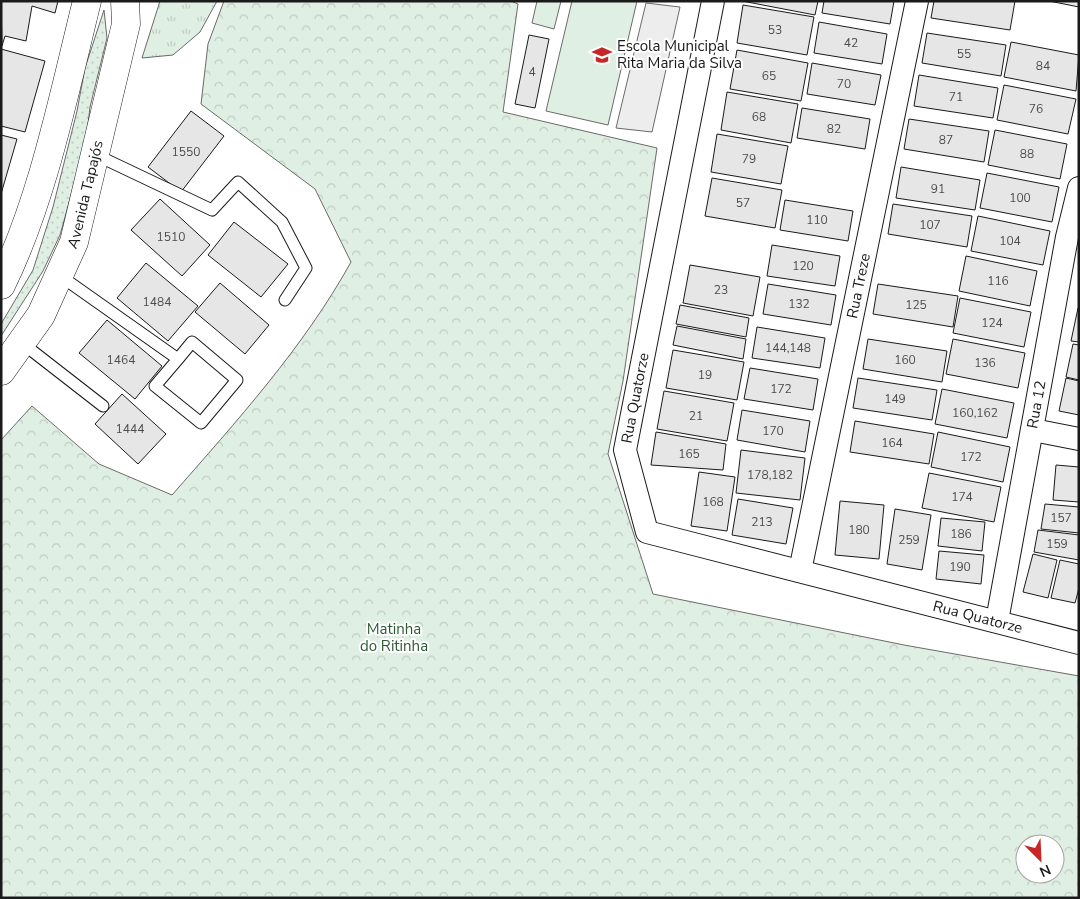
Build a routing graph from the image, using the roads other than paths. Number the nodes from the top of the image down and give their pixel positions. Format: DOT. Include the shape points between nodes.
graph roads {
  1 [pos="87,1"];
  2 [pos="713,1"];
  3 [pos="917,1"];
  4 [pos="129,9"];
  5 [pos="94,154"];
  6 [pos="1079,188"];
  7 [pos="1073,238"];
  8 [pos="9,247"];
  9 [pos="59,275"];
  10 [pos="1,285"];
  11 [pos="285,300"];
  12 [pos="22,343"];
  13 [pos="178,359"];
  14 [pos="1,372"];
  15 [pos="103,406"];
  16 [pos="1032,430"];
  17 [pos="1079,439"];
  18 [pos="800,571"];
  19 [pos="996,622"];
  20 [pos="1079,642"];
  1 -- 8 [label="main road" via="53,135"];
  2 -- 18 [label="street, Rua Quatorze" via="625,450 647,532"];
  3 -- 18 [label="street, Rua Treze"];
  4 -- 5 [label="main road, Avenida Tapajós"];
  5 -- 9 [label="main road, Avenida Tapajós" via="74,242"];
  5 -- 11 [label="lane" via="212,210 238,182 282,222 306,268"];
  6 -- 7 [label="street, Rua 12"];
  7 -- 16 [label="street, Rua 12"];
  8 -- 10 [label="main road"];
  9 -- 12 [label="main road, Avenida Tapajós" via="41,315"];
  9 -- 13 [label="lane"];
  12 -- 14 [label="main road, Avenida Tapajós"];
  12 -- 15 [label="lane"];
  13 -- 13 [label="lane" via="155,386 201,423 238,380 192,342"];
  16 -- 17 [label="street"];
  16 -- 19 [label="street, Rua 12"];
  18 -- 19 [label="street, Rua Quatorze"];
  19 -- 20 [label="street, Rua Quatorze"];
}
